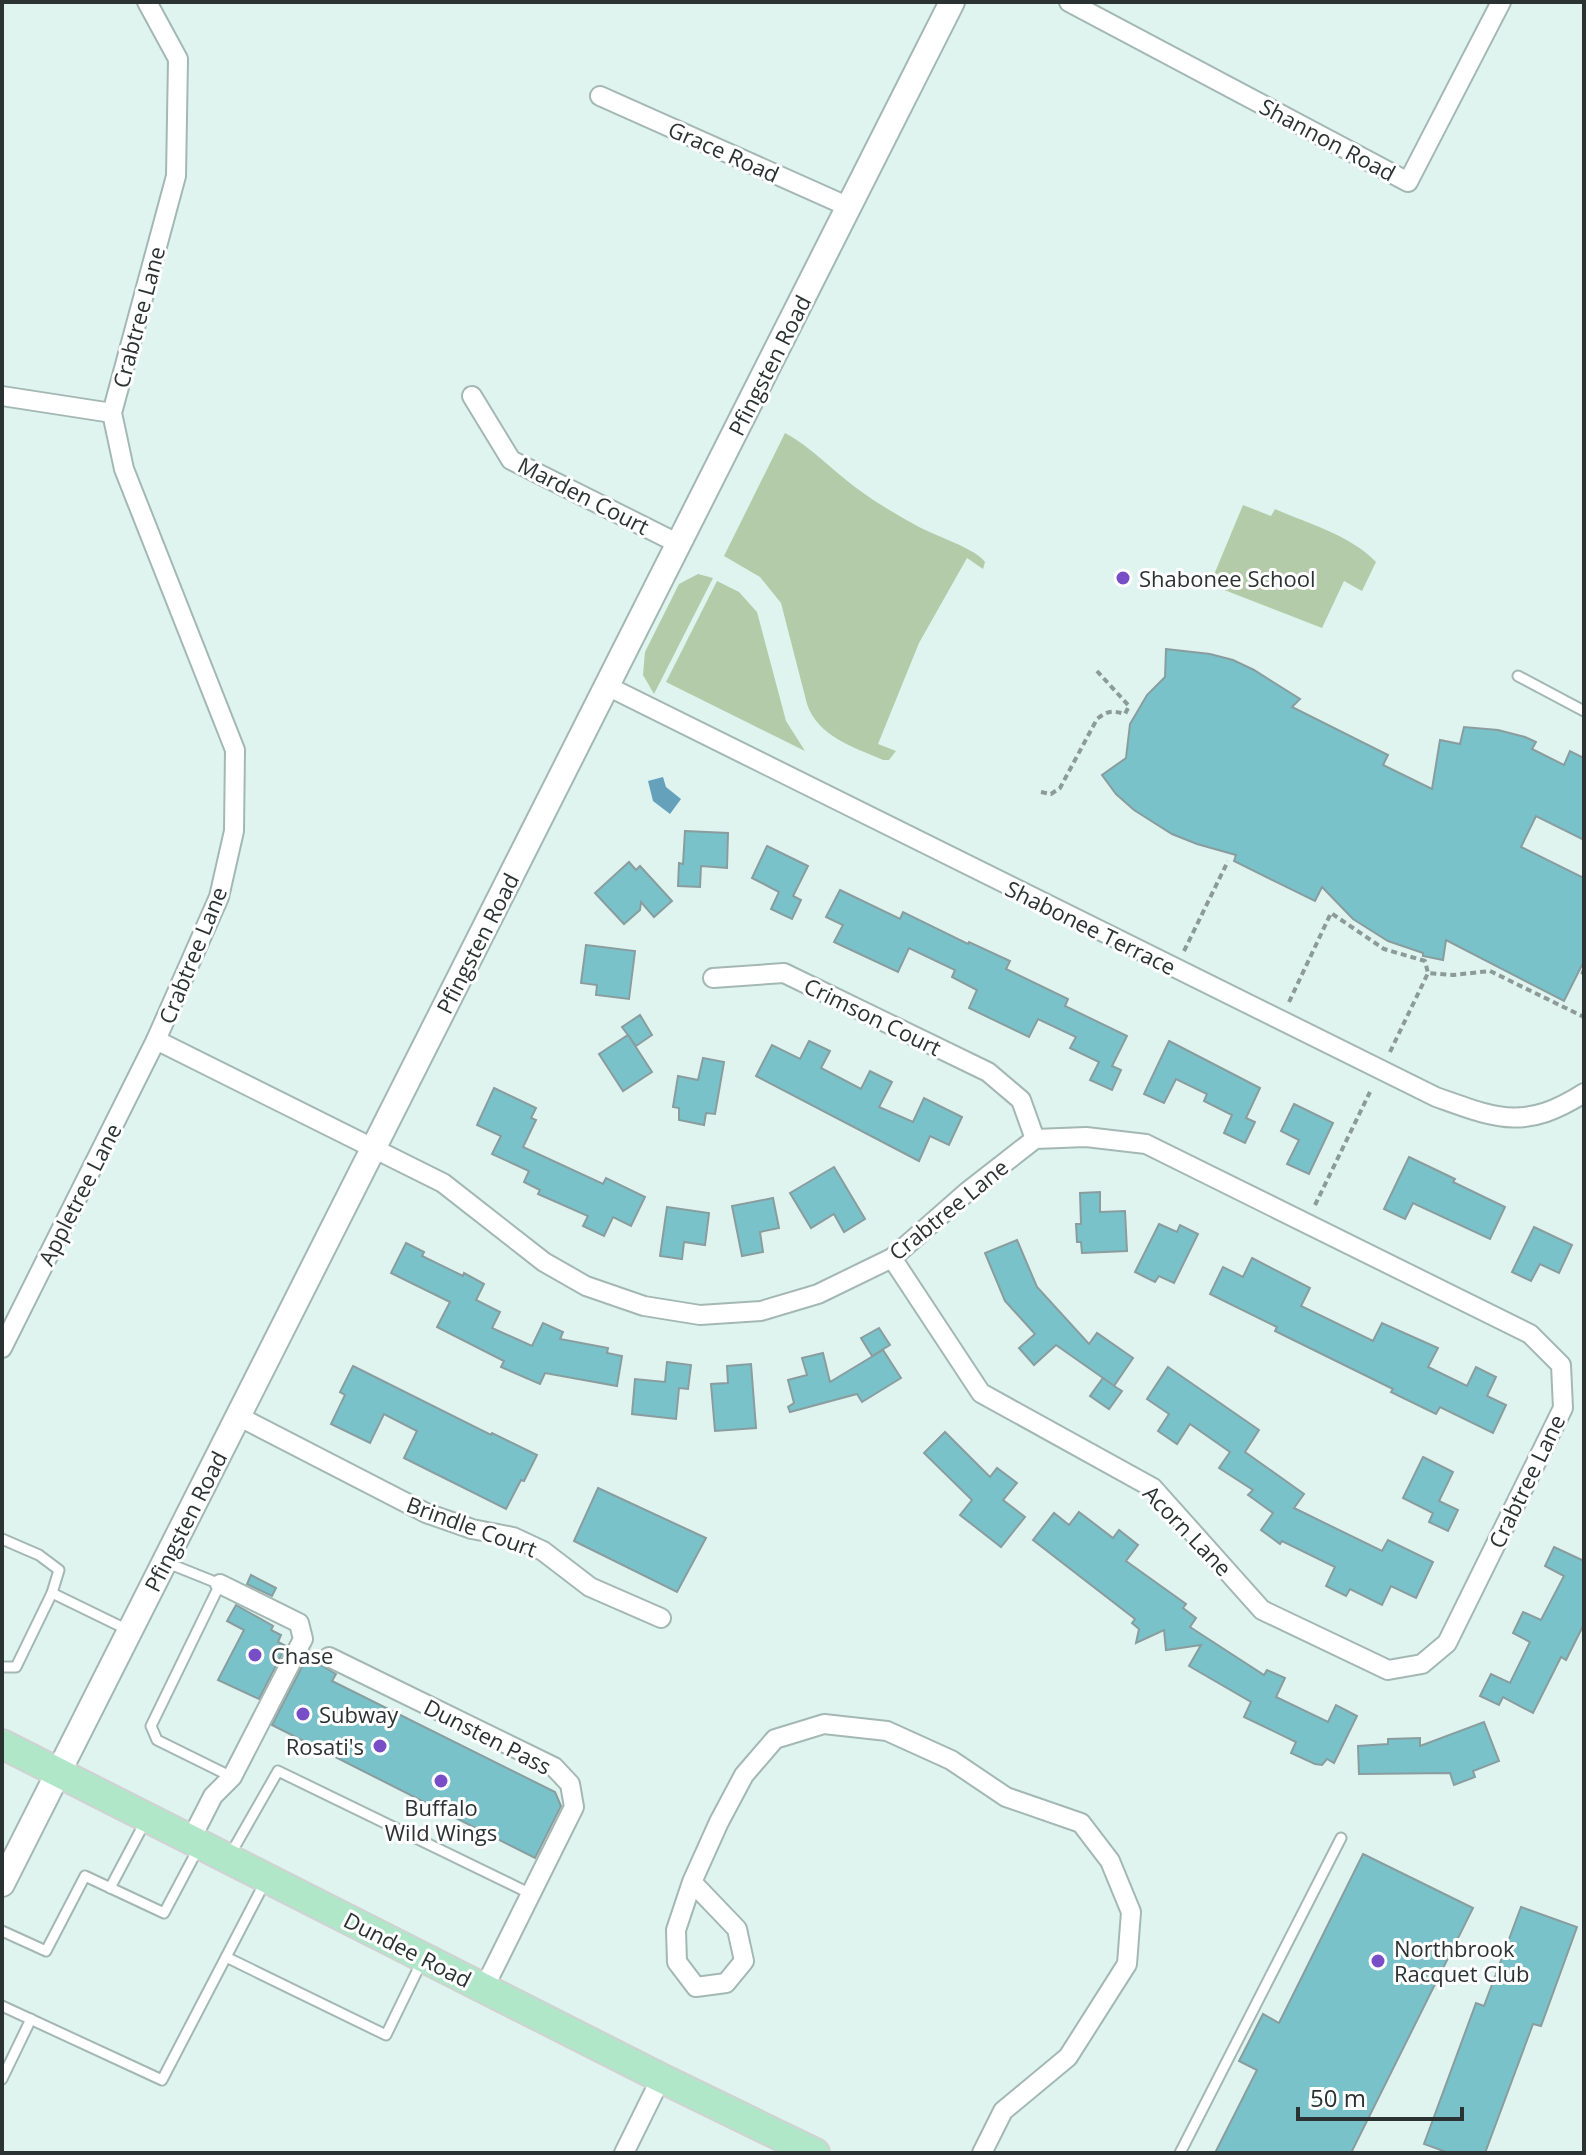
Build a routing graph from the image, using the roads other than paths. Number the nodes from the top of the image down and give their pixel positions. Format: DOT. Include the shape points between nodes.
graph roads {
  1 [pos="147,2"];
  2 [pos="952,2"];
  3 [pos="1069,2"];
  4 [pos="1501,2"];
  5 [pos="600,96"];
  6 [pos="849,207"];
  7 [pos="2,396"];
  8 [pos="472,396"];
  9 [pos="112,413"];
  10 [pos="679,544"];
  11 [pos="1518,676"];
  12 [pos="607,686"];
  13 [pos="1584,711"];
  14 [pos="713,978"];
  15 [pos="156,1040"];
  16 [pos="1584,1093"];
  17 [pos="1035,1139"];
  18 [pos="374,1147"];
  19 [pos="892,1258"];
  20 [pos="2,1348"];
  21 [pos="238,1416"];
  22 [pos="2,1539"];
  23 [pos="165,1562"];
  24 [pos="220,1584"];
  25 [pos="52,1593"];
  26 [pos="661,1618"];
  27 [pos="130,1631"];
  28 [pos="1447,1643"];
  29 [pos="329,1657"];
  30 [pos="2,1667"];
  31 [pos="2,1744"];
  32 [pos="58,1771"];
  33 [pos="232,1777"];
  34 [pos="147,1817"];
  35 [pos="1341,1838"];
  36 [pos="196,1841"];
  37 [pos="228,1858"];
  38 [pos="267,1878"];
  39 [pos="692,1882"];
  40 [pos="2,1884"];
  41 [pos="110,1888"];
  42 [pos="531,1894"];
  43 [pos="2,1931"];
  44 [pos="226,1957"];
  45 [pos="424,1957"];
  46 [pos="484,1988"];
  47 [pos="2,2006"];
  48 [pos="31,2019"];
  49 [pos="661,2078"];
  50 [pos="2,2079"];
  51 [pos="624,2153"];
  52 [pos="815,2153"];
  53 [pos="982,2153"];
  54 [pos="1180,2153"];
  1 -- 9 [label="street, Crabtree Lane" via="178,59 176,176"];
  2 -- 6 [label="main road, Pfingsten Road"];
  3 -- 4 [label="street, Shannon Road" via="1408,182"];
  5 -- 6 [label="street, Grace Road"];
  6 -- 10 [label="main road, Pfingsten Road"];
  7 -- 9 [label="street"];
  8 -- 10 [label="street, Marden Court" via="511,460"];
  9 -- 15 [label="street, Crabtree Lane" via="124,469 235,750 234,831 219,897"];
  10 -- 12 [label="main road, Pfingsten Road"];
  11 -- 13 [label="lane"];
  12 -- 16 [label="street, Shabonee Terrace" via="1436,1097 1510,1119 1540,1114"];
  12 -- 18 [label="main road, Pfingsten Road"];
  14 -- 17 [label="street, Crimson Court" via="784,973 988,1072 1021,1100"];
  15 -- 18 [label="street, Crabtree Lane"];
  15 -- 20 [label="street, Appletree Lane"];
  17 -- 19 [label="street, Crabtree Lane"];
  17 -- 28 [label="street, Crabtree Lane" via="1086,1137 1146,1144 1530,1334 1561,1365 1563,1408"];
  18 -- 19 [label="street, Crabtree Lane" via="443,1183 544,1262 586,1286 644,1306 700,1315 761,1311 818,1294"];
  18 -- 21 [label="main road, Pfingsten Road"];
  19 -- 28 [label="street, Acorn Lane" via="981,1393 1153,1488 1262,1610 1388,1670 1422,1664"];
  21 -- 23 [label="main road, Pfingsten Road"];
  21 -- 26 [label="street, Brindle Court" via="426,1513 513,1537 543,1551 590,1587"];
  22 -- 25 [label="lane" via="59,1570"];
  23 -- 24 [label="lane"];
  23 -- 27 [label="main road, Pfingsten Road"];
  24 -- 33 [label="lane" via="151,1726 157,1740"];
  24 -- 33 [label="street" via="299,1623 303,1639"];
  25 -- 27 [label="lane"];
  25 -- 30 [label="lane" via="16,1667"];
  27 -- 32 [label="main road, Pfingsten Road"];
  29 -- 42 [label="street, Dunsten Pass" via="554,1767 570,1784 574,1807"];
  31 -- 32 [label="main road, Dundee Road"];
  32 -- 34 [label="main road, Dundee Road"];
  32 -- 40 [label="main road, Pfingsten Road"];
  33 -- 36 [label="street" via="213,1796"];
  34 -- 36 [label="main road, Dundee Road"];
  34 -- 41 [label="lane"];
  35 -- 54 [label="lane"];
  36 -- 37 [label="main road, Dundee Road"];
  36 -- 41 [label="lane" via="164,1913"];
  37 -- 38 [label="main road, Dundee Road"];
  37 -- 42 [label="lane" via="278,1771"];
  38 -- 44 [label="lane"];
  38 -- 45 [label="main road, Dundee Road"];
  39 -- 39 [label="street" via="676,1930 677,1962 696,1987 726,1983 744,1961 737,1929"];
  39 -- 53 [label="street" via="744,1775 775,1739 824,1724 887,1731 951,1760 1006,1797 1081,1823 1110,1861 1131,1912 1127,1964 1068,2057 1003,2111"];
  41 -- 43 [label="lane" via="85,1876 46,1951"];
  42 -- 46 [label="street, Dunsten Pass"];
  44 -- 45 [label="lane" via="386,2035"];
  44 -- 48 [label="lane" via="162,2080"];
  45 -- 46 [label="main road, Dundee Road"];
  46 -- 49 [label="main road, Dundee Road"];
  47 -- 48 [label="lane"];
  48 -- 50 [label="lane"];
  49 -- 51 [label="street"];
  49 -- 52 [label="main road, Dundee Road"];
}
